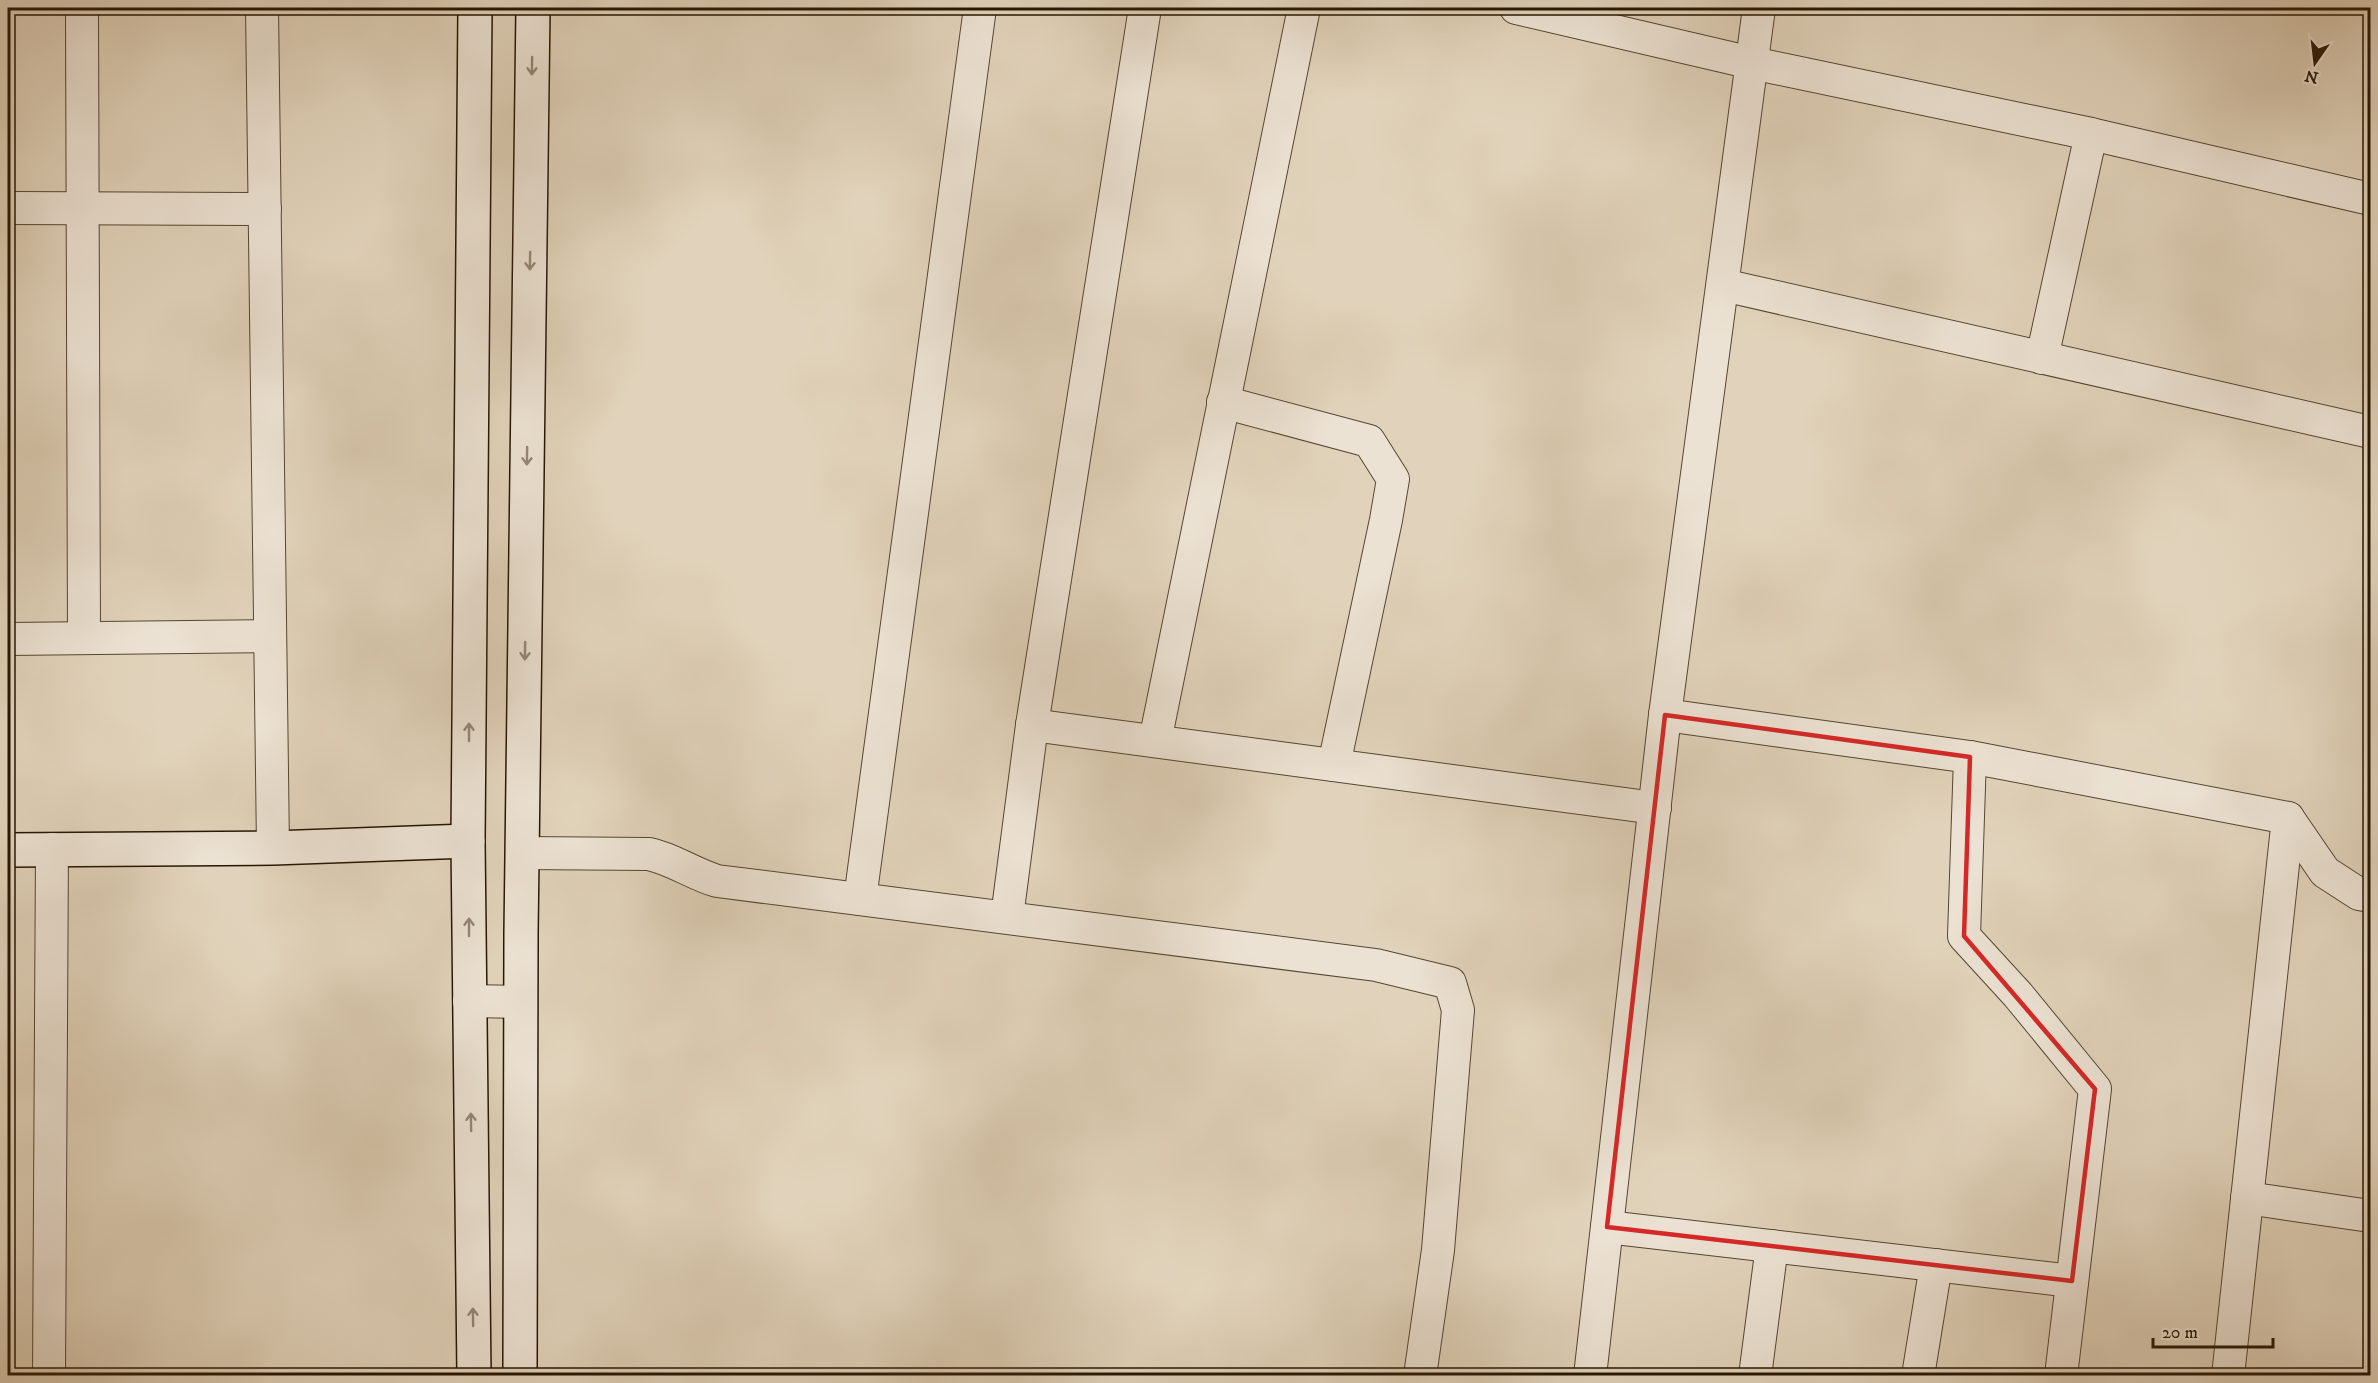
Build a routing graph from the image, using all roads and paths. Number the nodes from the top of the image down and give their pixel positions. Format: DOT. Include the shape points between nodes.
graph roads {
  1 [pos="82,8"];
  2 [pos="262,8"];
  3 [pos="475,8"];
  4 [pos="533,8"];
  5 [pos="980,8"];
  6 [pos="1145,8"];
  7 [pos="1304,8"];
  8 [pos="1516,8"];
  9 [pos="1760,8"];
  10 [pos="1752,63"];
  11 [pos="2091,134"];
  12 [pos="2370,199"];
  13 [pos="8,208"];
  14 [pos="82,208"];
  15 [pos="265,208"];
  16 [pos="1723,285"];
  17 [pos="2042,358"];
  18 [pos="1223,402"];
  19 [pos="2370,432"];
  20 [pos="270,636"];
  21 [pos="84,638"];
  22 [pos="8,639"];
  23 [pos="1665,715"];
  24 [pos="1032,725"];
  25 [pos="1155,741"];
  26 [pos="1970,757"];
  27 [pos="1334,765"];
  28 [pos="1655,808"];
  29 [pos="2288,818"];
  30 [pos="468,841"];
  31 [pos="273,848"];
  32 [pos="52,849"];
  33 [pos="8,850"];
  34 [pos="522,853"];
  35 [pos="2370,896"];
  36 [pos="860,898"];
  37 [pos="1007,917"];
  38 [pos="469,1001"];
  39 [pos="521,1002"];
  40 [pos="2247,1198"];
  41 [pos="2370,1216"];
  42 [pos="1607,1227"];
  43 [pos="1772,1246"];
  44 [pos="1936,1265"];
  45 [pos="2072,1281"];
  46 [pos="49,1376"];
  47 [pos="474,1376"];
  48 [pos="520,1376"];
  49 [pos="1420,1376"];
  50 [pos="1590,1376"];
  51 [pos="1755,1376"];
  52 [pos="1918,1376"];
  53 [pos="2061,1376"];
  54 [pos="2229,1376"];
  1 -- 14 [label="street"];
  2 -- 15 [label="street"];
  30 -- 3 [label="street, one-way"];
  4 -- 34 [label="street, one-way"];
  5 -- 36 [label="street"];
  6 -- 24 [label="street"];
  7 -- 18 [label="street"];
  8 -- 10 [label="street"];
  9 -- 10 [label="street"];
  10 -- 11 [label="street"];
  10 -- 16 [label="street"];
  11 -- 12 [label="street"];
  11 -- 17 [label="street"];
  13 -- 14 [label="street"];
  14 -- 15 [label="street"];
  14 -- 21 [label="street"];
  15 -- 20 [label="street"];
  16 -- 17 [label="street"];
  16 -- 23 [label="street"];
  17 -- 19 [label="street"];
  18 -- 25 [label="street"];
  18 -- 27 [label="street" via="1369,441 1393,479"];
  20 -- 21 [label="street"];
  20 -- 31 [label="street"];
  21 -- 22 [label="street"];
  23 -- 26 [label="street"];
  23 -- 28 [label="street"];
  24 -- 25 [label="street"];
  24 -- 37 [label="street"];
  25 -- 27 [label="street"];
  26 -- 29 [label="street"];
  26 -- 45 [label="street" via="1964,936 2095,1089"];
  27 -- 28 [label="street"];
  28 -- 42 [label="street"];
  29 -- 35 [label="street" via="2325,872 2359,894"];
  29 -- 40 [label="street"];
  30 -- 31 [label="street"];
  38 -- 30 [label="street, one-way"];
  31 -- 32 [label="street"];
  32 -- 33 [label="street"];
  32 -- 46 [label="street"];
  34 -- 36 [label="street" via="649,854 717,881"];
  34 -- 39 [label="street"];
  36 -- 37 [label="street"];
  37 -- 49 [label="street" via="1376,965 1450,983 1458,1010 1438,1250"];
  38 -- 39 [label="street"];
  47 -- 38 [label="street, one-way"];
  39 -- 48 [label="street"];
  40 -- 41 [label="street"];
  40 -- 54 [label="street"];
  42 -- 43 [label="street"];
  42 -- 50 [label="street"];
  43 -- 44 [label="street"];
  43 -- 51 [label="street"];
  44 -- 45 [label="street"];
  44 -- 52 [label="street"];
  45 -- 53 [label="street"];
}
